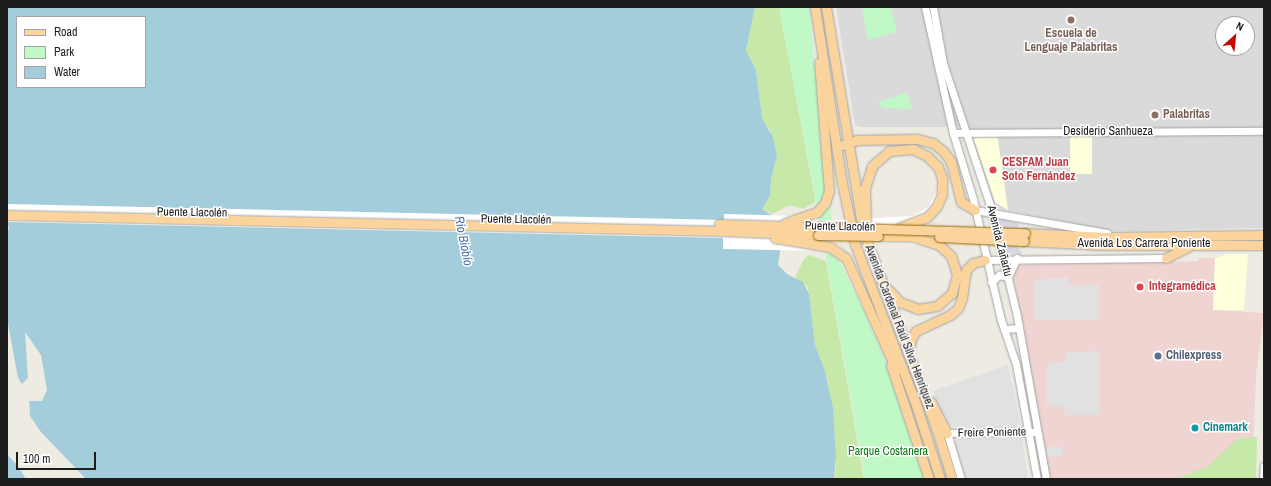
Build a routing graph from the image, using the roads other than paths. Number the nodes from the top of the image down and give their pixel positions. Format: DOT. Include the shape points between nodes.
graph roads {
  1 [pos="814,7"];
  2 [pos="826,7"];
  3 [pos="925,7"];
  4 [pos="933,7"];
  5 [pos="820,35"];
  6 [pos="1264,131"];
  7 [pos="952,133"];
  8 [pos="965,133"];
  9 [pos="847,143"];
  10 [pos="836,152"];
  11 [pos="7,209"];
  12 [pos="975,210"];
  13 [pos="992,212"];
  14 [pos="7,215"];
  15 [pos="774,226"];
  16 [pos="899,228"];
  17 [pos="758,233"];
  18 [pos="1107,233"];
  19 [pos="1264,236"];
  20 [pos="914,237"];
  21 [pos="1025,237"];
  22 [pos="1135,237"];
  23 [pos="866,239"];
  24 [pos="1194,245"];
  25 [pos="1264,245"];
  26 [pos="1017,258"];
  27 [pos="1166,258"];
  28 [pos="1003,259"];
  29 [pos="986,260"];
  30 [pos="878,276"];
  31 [pos="1008,277"];
  32 [pos="992,282"];
  33 [pos="1004,328"];
  34 [pos="1019,328"];
  35 [pos="885,347"];
  36 [pos="909,355"];
  37 [pos="1023,356"];
  38 [pos="1014,358"];
  39 [pos="923,391"];
  40 [pos="914,401"];
  41 [pos="1030,432"];
  42 [pos="1038,432"];
  43 [pos="947,433"];
  44 [pos="934,458"];
  45 [pos="946,460"];
  46 [pos="1264,466"];
  47 [pos="929,479"];
  48 [pos="940,479"];
  49 [pos="952,479"];
  50 [pos="961,479"];
  51 [pos="1038,479"];
  52 [pos="1046,479"];
  53 [pos="1263,479"];
  1 -- 5 [label="main road, Avenida Cardenal Raúl Silva Henríquez"];
  2 -- 9 [label="main road, Avenida Cardenal Raúl Silva Henríquez"];
  3 -- 7 [label="street, Avenida Zañartu"];
  4 -- 8 [label="street, Avenida Zañartu" via="943,63"];
  5 -- 10 [label="main road, Avenida Cardenal Raúl Silva Henríquez"];
  5 -- 15 [label="main road" via="819,76 830,187 825,203 814,214"];
  6 -- 8 [label="street, Desiderio Sanhueza"];
  7 -- 8 [label="street, Desiderio Sanhueza"];
  7 -- 12 [label="street, Avenida Zañartu"];
  8 -- 13 [label="street, Avenida Zañartu"];
  9 -- 10 [label="main road"];
  9 -- 12 [label="main road" via="857,140 911,139 933,143 951,162 963,204"];
  9 -- 23 [label="main road, Avenida Cardenal Raúl Silva Henríquez"];
  10 -- 40 [label="main road, Avenida Cardenal Raúl Silva Henríquez" via="860,260"];
  11 -- 15 [label="main road, Puente Llacolén"];
  12 -- 13 [label="street"];
  12 -- 29 [label="street, Avenida Zañartu"];
  13 -- 18 [label="street"];
  13 -- 28 [label="street, Avenida Zañartu"];
  14 -- 17 [label="main road, Puente Llacolén"];
  15 -- 16 [label="main road, Puente Llacolén, bridge"];
  16 -- 21 [label="main road, Puente Llacolén, bridge"];
  16 -- 23 [label="main road" via="915,223 931,213 941,198 943,182 935,163 917,151 899,149 881,156 872,166 867,178"];
  17 -- 20 [label="main road, Puente Llacolén, bridge"];
  17 -- 35 [label="main road" via="792,242 830,247 839,252 851,266"];
  18 -- 22 [label="main road"];
  19 -- 22 [label="main road, Avenida Los Carrera Poniente"];
  20 -- 21 [label="main road, Puente Llacolén, bridge"];
  20 -- 30 [label="main road" via="930,241 946,250 955,262 957,279 949,297 937,306 923,310 905,305 890,292"];
  21 -- 22 [label="main road, Avenida Los Carrera Poniente"];
  21 -- 24 [label="main road, Avenida Los Carrera Poniente" via="1103,245"];
  23 -- 30 [label="main road, Avenida Cardenal Raúl Silva Henríquez"];
  24 -- 25 [label="main road, Avenida Los Carrera Poniente"];
  24 -- 27 [label="main road"];
  26 -- 27 [label="street, Avenida Los Carrera Poniente"];
  26 -- 28 [label="street, Avenida Los Carrera Poniente"];
  26 -- 31 [label="street"];
  28 -- 29 [label="street, Avenida Los Carrera Poniente"];
  28 -- 31 [label="street, Avenida Zañartu"];
  29 -- 32 [label="street, Avenida Zañartu"];
  29 -- 36 [label="main road" via="973,263 966,270 962,298 955,311 914,333"];
  30 -- 36 [label="main road, Avenida Cardenal Raúl Silva Henríquez"];
  31 -- 32 [label="street" via="999,275"];
  31 -- 34 [label="street, Avenida Zañartu"];
  32 -- 33 [label="street, Avenida Zañartu"];
  33 -- 34 [label="street"];
  33 -- 38 [label="street, Avenida Zañartu"];
  34 -- 37 [label="street, Avenida Zañartu"];
  35 -- 40 [label="main road"];
  35 -- 47 [label="main road"];
  36 -- 39 [label="main road, Avenida Cardenal Raúl Silva Henríquez"];
  37 -- 38 [label="street"];
  37 -- 42 [label="street, Avenida Zañartu"];
  38 -- 41 [label="street, Avenida Zañartu"];
  39 -- 43 [label="main road" via="939,414"];
  39 -- 45 [label="main road, Avenida Cardenal Raúl Silva Henríquez"];
  40 -- 44 [label="main road, Avenida Cardenal Raúl Silva Henríquez"];
  41 -- 42 [label="street, Freire Poniente"];
  41 -- 43 [label="street, Freire Poniente"];
  41 -- 51 [label="street, Avenida Zañartu"];
  42 -- 52 [label="street, Avenida Zañartu"];
  43 -- 50 [label="street"];
  44 -- 45 [label="main road"];
  44 -- 48 [label="main road, Avenida Cardenal Raúl Silva Henríquez"];
  45 -- 49 [label="main road, Avenida Cardenal Raúl Silva Henríquez"];
  46 -- 53 [label="street"];
}
